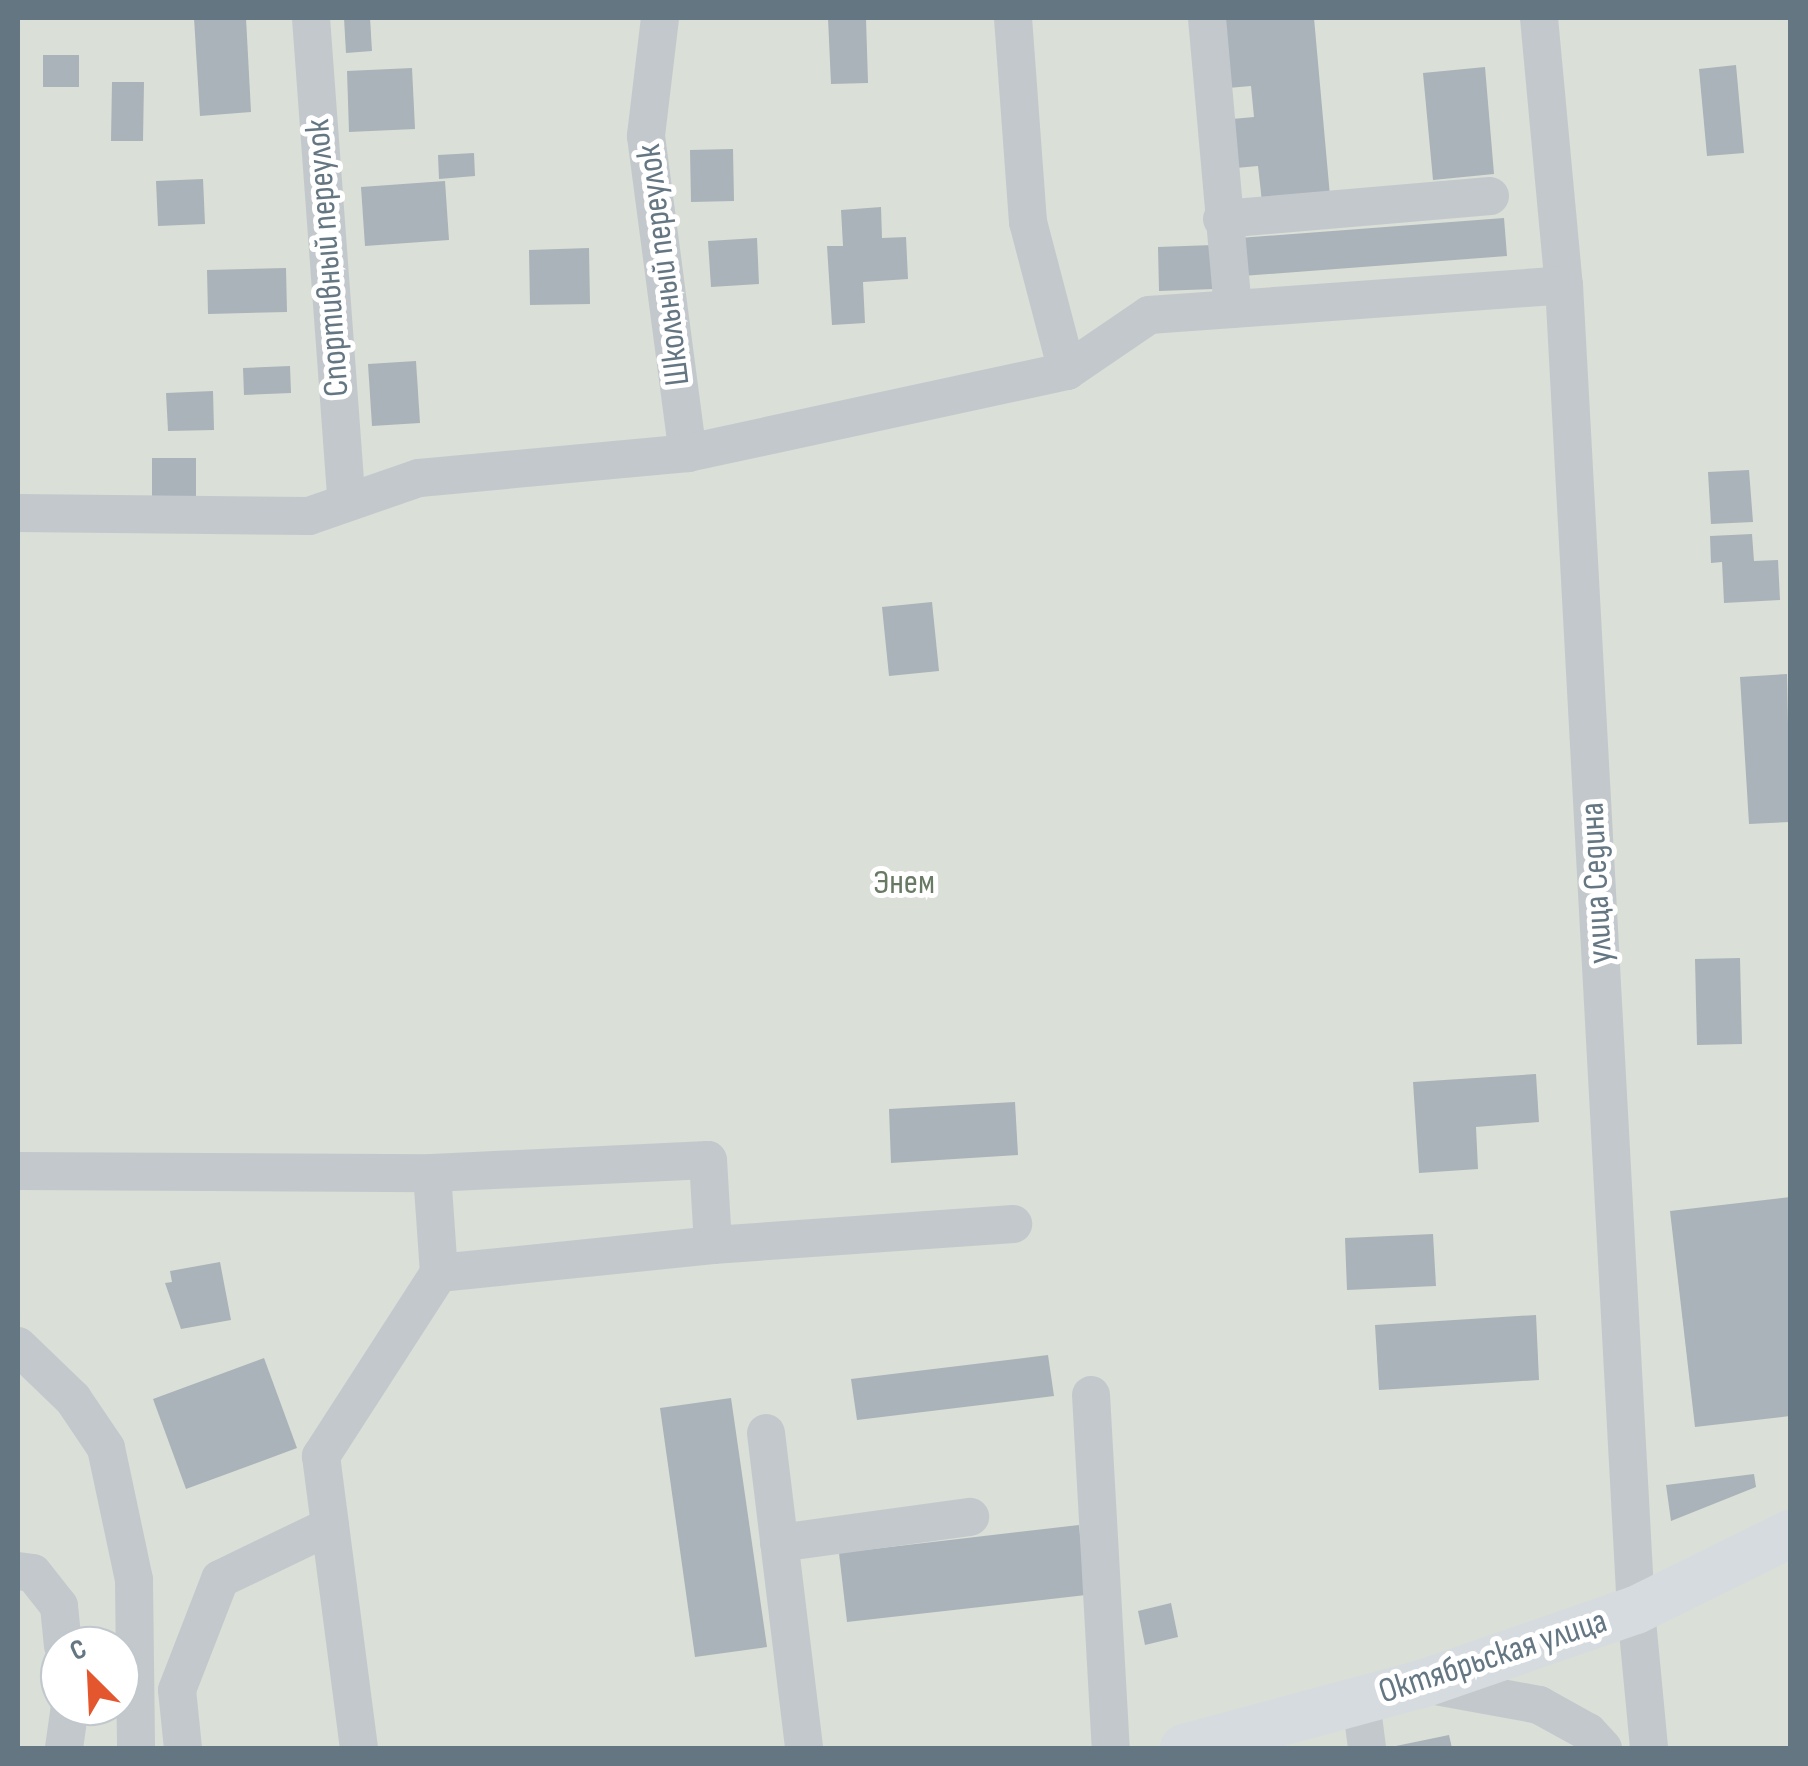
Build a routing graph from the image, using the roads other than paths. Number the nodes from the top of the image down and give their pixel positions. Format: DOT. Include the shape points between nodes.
graph roads {
  1 [pos="311,18"];
  2 [pos="660,18"];
  3 [pos="1012,18"];
  4 [pos="1206,18"];
  5 [pos="1540,18"];
  6 [pos="1490,196"];
  7 [pos="1222,219"];
  8 [pos="1564,285"];
  9 [pos="1233,308"];
  10 [pos="1067,371"];
  11 [pos="688,452"];
  12 [pos="346,498"];
  13 [pos="18,513"];
  14 [pos="18,1170"];
  15 [pos="432,1173"];
  16 [pos="1013,1224"];
  17 [pos="713,1244"];
  18 [pos="439,1274"];
  19 [pos="18,1346"];
  20 [pos="1091,1394"];
  21 [pos="766,1433"];
  22 [pos="970,1517"];
  23 [pos="330,1526"];
  24 [pos="1790,1534"];
  25 [pos="778,1543"];
  26 [pos="18,1571"];
  27 [pos="1636,1610"];
  28 [pos="61,1626"];
  29 [pos="1422,1684"];
  30 [pos="1361,1701"];
  31 [pos="136,1748"];
  32 [pos="182,1748"];
  33 [pos="359,1748"];
  34 [pos="804,1748"];
  35 [pos="1111,1748"];
  36 [pos="1184,1748"];
  37 [pos="1368,1748"];
  38 [pos="1603,1748"];
  39 [pos="1649,1748"];
  1 -- 12 [label="street, Спортивный переулок"];
  2 -- 11 [label="street, Школьный переулок" via="646,136"];
  3 -- 10 [label="street" via="1028,222"];
  4 -- 7 [label="street"];
  5 -- 8 [label="street, улица Седина"];
  6 -- 7 [label="street"];
  7 -- 9 [label="street"];
  8 -- 9 [label="street"];
  8 -- 27 [label="street, улица Седина"];
  9 -- 10 [label="street" via="1149,315"];
  10 -- 11 [label="street"];
  11 -- 12 [label="street" via="419,478"];
  12 -- 13 [label="street" via="310,516"];
  14 -- 15 [label="street"];
  15 -- 17 [label="street" via="708,1160"];
  15 -- 18 [label="street"];
  16 -- 17 [label="street"];
  17 -- 18 [label="street"];
  18 -- 23 [label="street" via="322,1456"];
  19 -- 31 [label="street" via="73,1399 106,1448 134,1580"];
  20 -- 35 [label="street"];
  21 -- 25 [label="street"];
  22 -- 25 [label="street"];
  23 -- 32 [label="street" via="220,1579 177,1690"];
  23 -- 33 [label="street"];
  24 -- 27 [label="main road, Октябрьская улица"];
  25 -- 34 [label="street"];
  26 -- 28 [label="street" via="32,1573 59,1606"];
  27 -- 29 [label="main road, Октябрьская улица"];
  27 -- 39 [label="street, улица Седина"];
  29 -- 30 [label="main road, Октябрьская улица"];
  29 -- 38 [label="street" via="1539,1705"];
  30 -- 36 [label="main road, Октябрьская улица"];
  30 -- 37 [label="street"];
}
